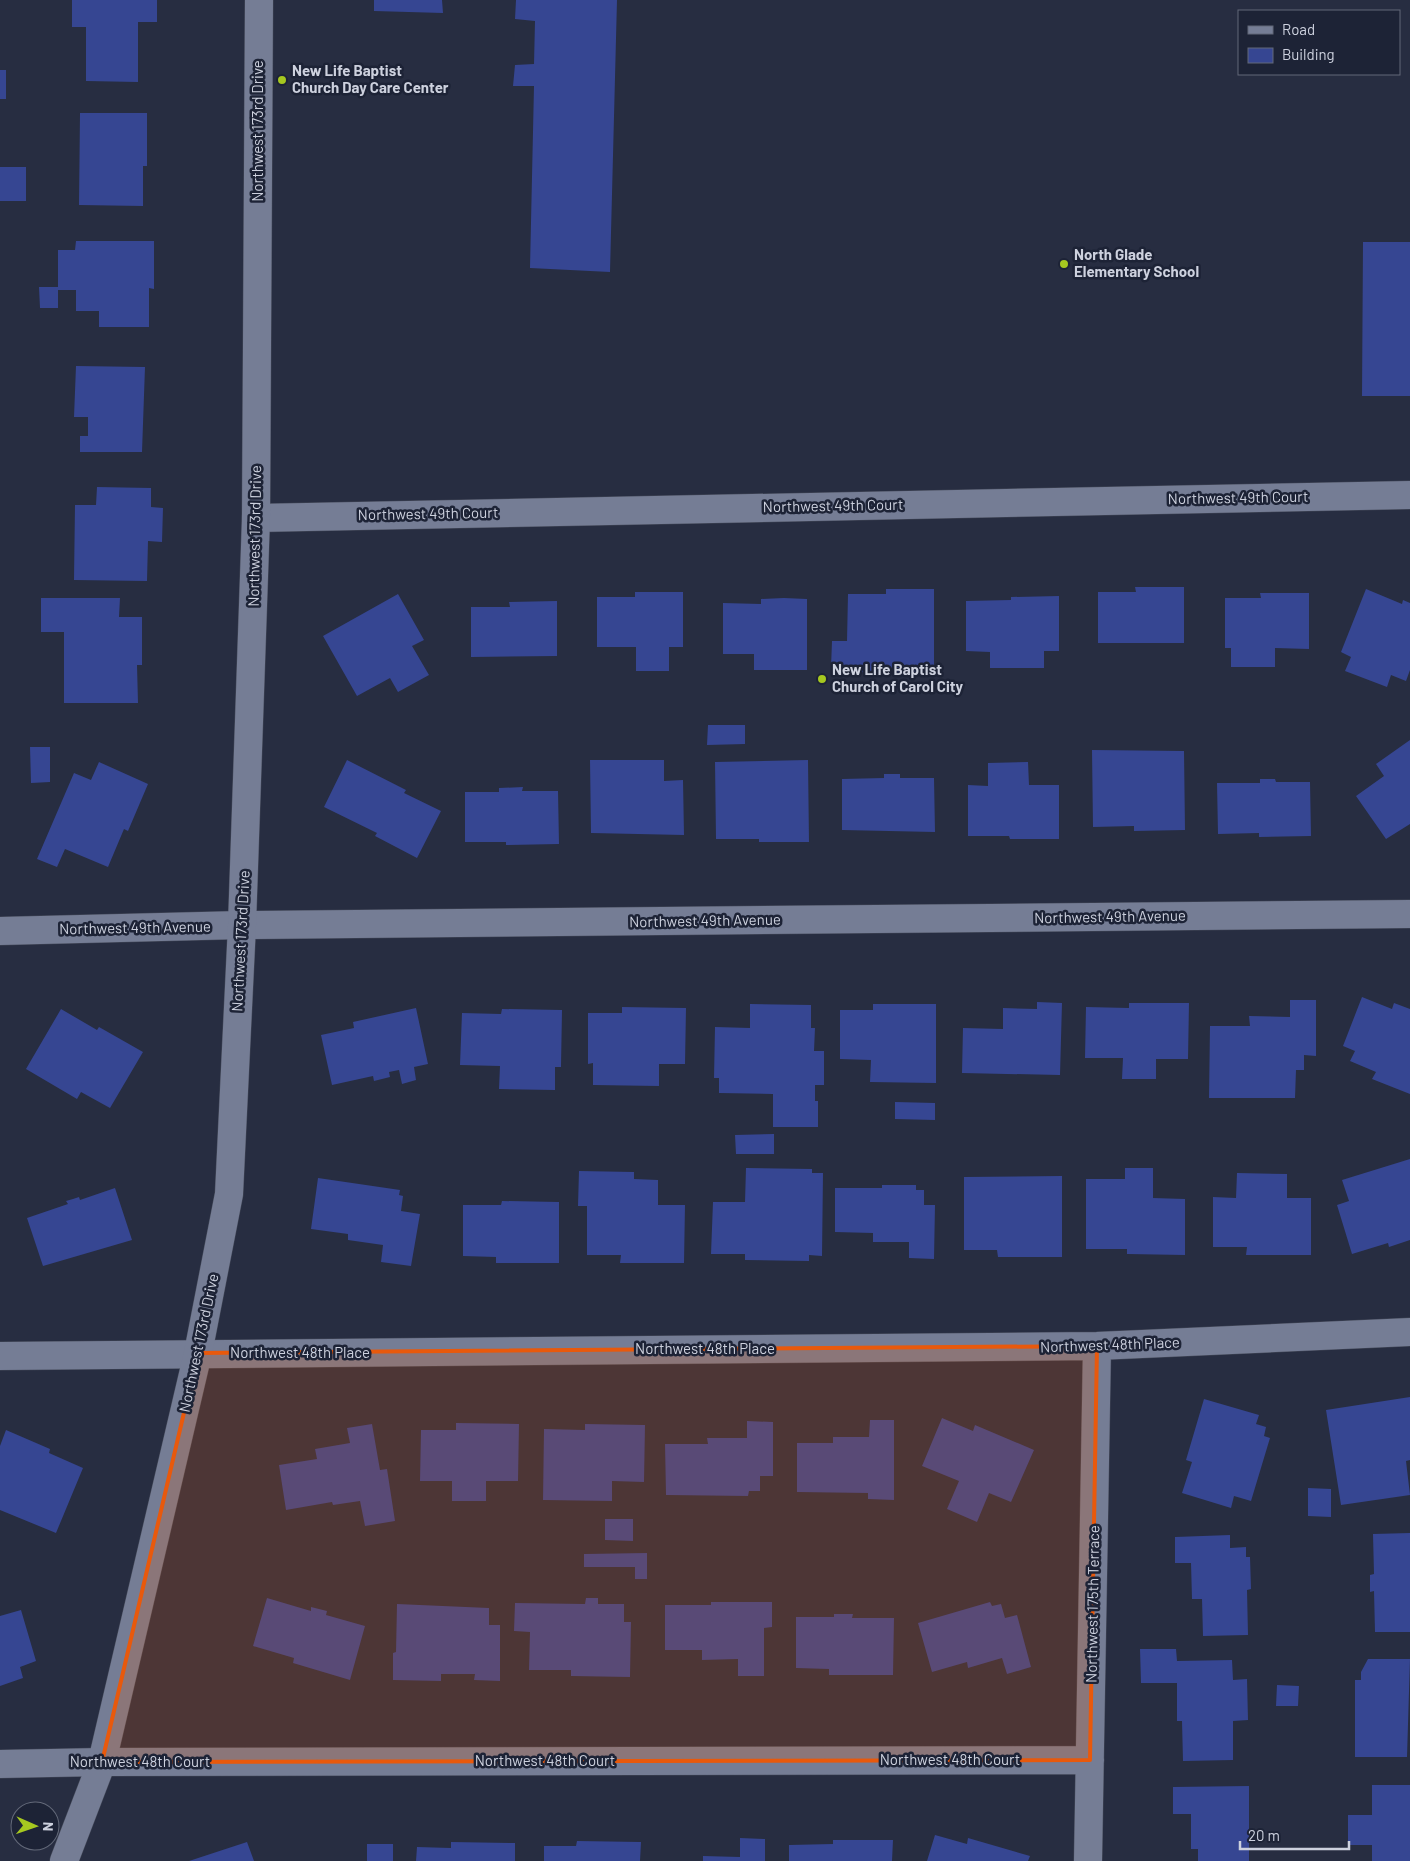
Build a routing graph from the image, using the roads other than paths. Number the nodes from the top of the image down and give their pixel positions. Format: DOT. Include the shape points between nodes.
graph roads {
  1 [pos="259,0"];
  2 [pos="1410,495"];
  3 [pos="256,518"];
  4 [pos="1410,914"];
  5 [pos="242,925"];
  6 [pos="0,931"];
  7 [pos="1410,1332"];
  8 [pos="1097,1346"];
  9 [pos="198,1353"];
  10 [pos="0,1356"];
  11 [pos="1090,1760"];
  12 [pos="102,1762"];
  13 [pos="0,1764"];
  14 [pos="64,1861"];
  15 [pos="1088,1861"];
  1 -- 3 [label="street, Northwest 173rd Drive"];
  2 -- 3 [label="street, Northwest 49th Court"];
  3 -- 5 [label="street, Northwest 173rd Drive"];
  4 -- 5 [label="street, Northwest 49th Avenue"];
  5 -- 6 [label="street, Northwest 49th Avenue"];
  5 -- 9 [label="street, Northwest 173rd Drive" via="229,1194"];
  7 -- 8 [label="street, Northwest 48th Place"];
  8 -- 9 [label="street, Northwest 48th Place"];
  8 -- 11 [label="street, Northwest 175th Terrace"];
  9 -- 10 [label="street, Northwest 48th Place"];
  9 -- 12 [label="street, Northwest 173rd Drive"];
  11 -- 12 [label="street, Northwest 48th Court"];
  11 -- 15 [label="street, Northwest 175th Terrace"];
  12 -- 13 [label="street, Northwest 48th Court"];
  12 -- 14 [label="street, Northwest 173rd Drive"];
}
